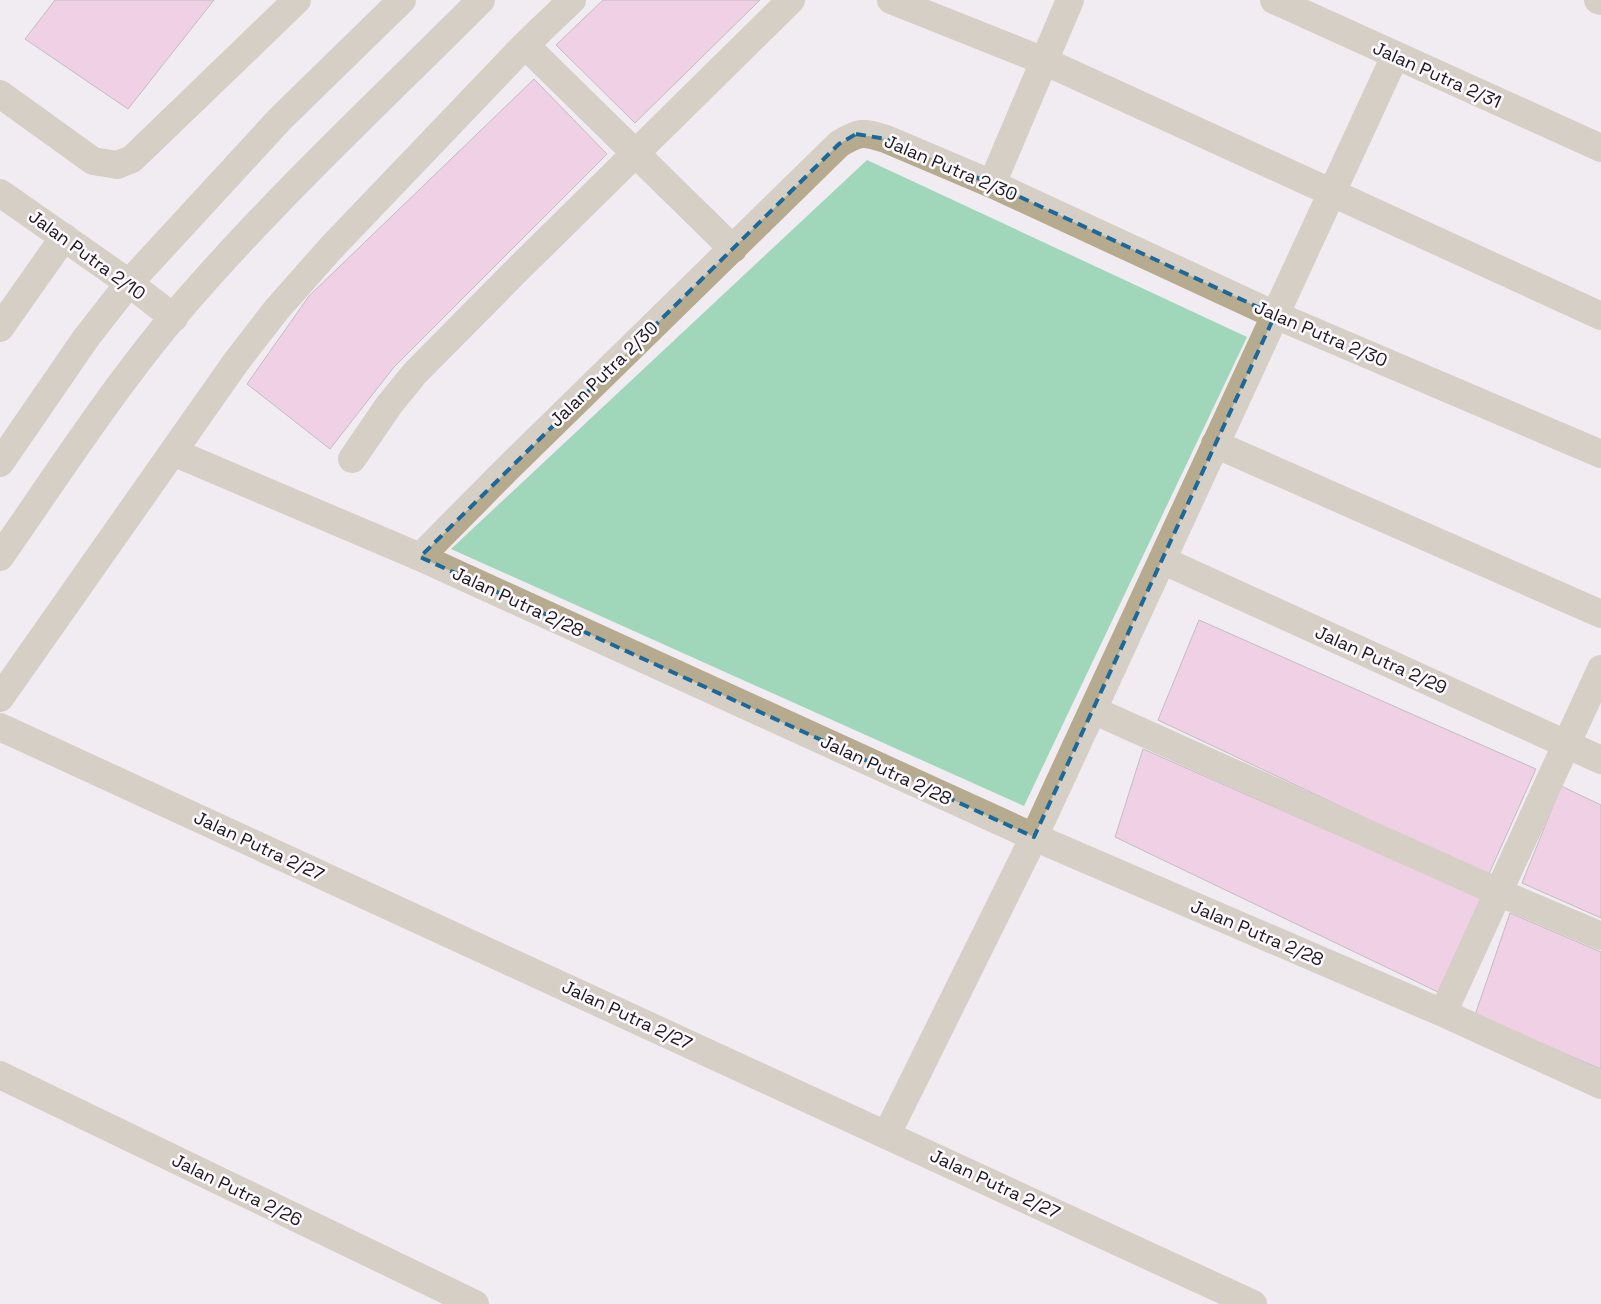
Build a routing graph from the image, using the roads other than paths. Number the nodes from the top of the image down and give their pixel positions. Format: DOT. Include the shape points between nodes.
graph roads {
  1 [pos="296,0"];
  2 [pos="402,0"];
  3 [pos="481,0"];
  4 [pos="572,0"];
  5 [pos="792,0"];
  6 [pos="891,0"];
  7 [pos="1070,0"];
  8 [pos="1274,0"];
  9 [pos="525,45"];
  10 [pos="1394,56"];
  11 [pos="1044,61"];
  12 [pos="0,94"];
  13 [pos="1601,148"];
  14 [pos="636,153"];
  15 [pos="992,184"];
  16 [pos="0,192"];
  17 [pos="1331,194"];
  18 [pos="64,237"];
  19 [pos="733,249"];
  20 [pos="129,283"];
  21 [pos="1275,315"];
  22 [pos="1601,316"];
  23 [pos="174,318"];
  24 [pos="0,328"];
  25 [pos="1215,444"];
  26 [pos="173,452"];
  27 [pos="1601,454"];
  28 [pos="352,459"];
  29 [pos="0,463"];
  30 [pos="0,557"];
  31 [pos="420,557"];
  32 [pos="1162,560"];
  33 [pos="1601,614"];
  34 [pos="1601,669"];
  35 [pos="0,698"];
  36 [pos="1093,710"];
  37 [pos="0,728"];
  38 [pos="1566,744"];
  39 [pos="1601,760"];
  40 [pos="1034,837"];
  41 [pos="1498,892"];
  42 [pos="1601,936"];
  43 [pos="1443,1013"];
  44 [pos="0,1075"];
  45 [pos="1601,1085"];
  46 [pos="886,1134"];
  47 [pos="475,1304"];
  48 [pos="1253,1304"];
  1 -- 12 [label="street" via="132,159 117,165 93,161"];
  2 -- 20 [label="street" via="280,119"];
  3 -- 23 [label="street" via="267,213"];
  4 -- 9 [label="street"];
  5 -- 14 [label="street"];
  6 -- 11 [label="street"];
  7 -- 11 [label="street"];
  8 -- 10 [label="street, Jalan Putra 2/31"];
  9 -- 14 [label="street"];
  9 -- 26 [label="street" via="277,309"];
  10 -- 13 [label="street, Jalan Putra 2/31"];
  10 -- 17 [label="street"];
  11 -- 15 [label="street"];
  11 -- 17 [label="street"];
  14 -- 19 [label="street"];
  14 -- 28 [label="street" via="416,373"];
  15 -- 19 [label="street, Jalan Putra 2/30" via="886,139 856,134 839,144"];
  15 -- 21 [label="street, Jalan Putra 2/30"];
  16 -- 18 [label="street, Jalan Putra 2/10"];
  17 -- 21 [label="street"];
  17 -- 22 [label="street"];
  18 -- 20 [label="street, Jalan Putra 2/10"];
  18 -- 24 [label="street"];
  19 -- 31 [label="street, Jalan Putra 2/30"];
  20 -- 23 [label="street, Jalan Putra 2/10"];
  20 -- 29 [label="street" via="86,338"];
  21 -- 25 [label="street"];
  21 -- 27 [label="street, Jalan Putra 2/30"];
  23 -- 30 [label="street" via="118,387"];
  25 -- 32 [label="street"];
  25 -- 33 [label="street"];
  26 -- 31 [label="street, Jalan Putra 2/28"];
  26 -- 35 [label="street"];
  31 -- 40 [label="street, Jalan Putra 2/28"];
  32 -- 36 [label="street"];
  32 -- 38 [label="street, Jalan Putra 2/29"];
  34 -- 38 [label="street"];
  36 -- 40 [label="street"];
  36 -- 41 [label="street"];
  37 -- 46 [label="street, Jalan Putra 2/27"];
  38 -- 39 [label="street, Jalan Putra 2/29"];
  38 -- 41 [label="street"];
  40 -- 43 [label="street, Jalan Putra 2/28"];
  40 -- 46 [label="street"];
  41 -- 42 [label="street"];
  41 -- 43 [label="street"];
  43 -- 45 [label="street, Jalan Putra 2/28"];
  44 -- 47 [label="street, Jalan Putra 2/26"];
  46 -- 48 [label="street, Jalan Putra 2/27"];
}
